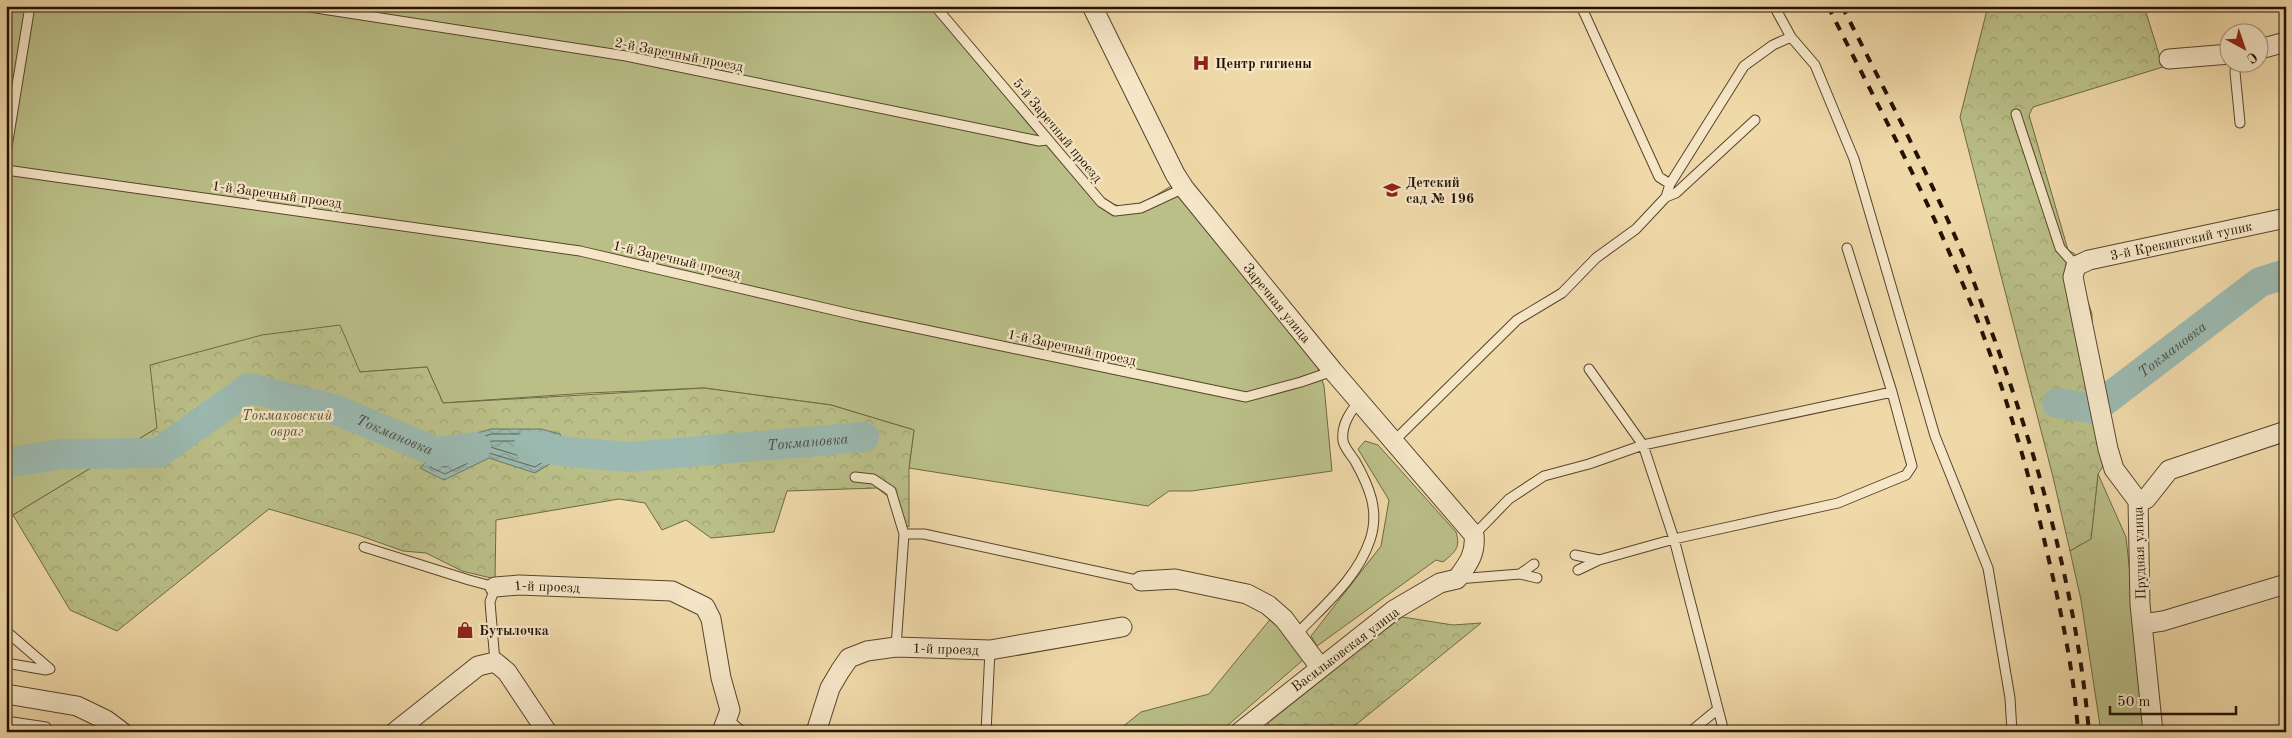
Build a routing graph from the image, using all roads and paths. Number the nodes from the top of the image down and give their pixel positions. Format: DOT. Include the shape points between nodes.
graph roads {
  1 [pos="30,6"];
  2 [pos="303,6"];
  3 [pos="935,6"];
  4 [pos="1092,6"];
  5 [pos="1581,6"];
  6 [pos="1774,6"];
  7 [pos="1791,37"];
  8 [pos="2286,42"];
  9 [pos="2270,46"];
  10 [pos="2220,55"];
  11 [pos="2169,59"];
  12 [pos="2235,72"];
  13 [pos="2016,114"];
  14 [pos="1756,120"];
  15 [pos="2240,123"];
  16 [pos="1047,140"];
  17 [pos="6,153"];
  18 [pos="6,170"];
  19 [pos="1670,184"];
  20 [pos="1184,188"];
  21 [pos="1666,197"];
  22 [pos="2286,218"];
  23 [pos="1847,248"];
  24 [pos="2076,266"];
  25 [pos="1589,369"];
  26 [pos="1333,371"];
  27 [pos="1892,392"];
  28 [pos="1360,400"];
  29 [pos="2286,431"];
  30 [pos="1395,440"];
  31 [pos="1643,445"];
  32 [pos="854,477"];
  33 [pos="2138,501"];
  34 [pos="904,534"];
  35 [pos="1474,534"];
  36 [pos="1674,539"];
  37 [pos="364,546"];
  38 [pos="1575,555"];
  39 [pos="1599,560"];
  40 [pos="1534,564"];
  41 [pos="1578,570"];
  42 [pos="1520,574"];
  43 [pos="1537,578"];
  44 [pos="1457,579"];
  45 [pos="1141,581"];
  46 [pos="2286,584"];
  47 [pos="495,587"];
  48 [pos="2143,624"];
  49 [pos="1122,628"];
  50 [pos="6,631"];
  51 [pos="1296,635"];
  52 [pos="896,648"];
  53 [pos="990,650"];
  54 [pos="495,662"];
  55 [pos="6,663"];
  56 [pos="1320,667"];
  57 [pos="6,694"];
  58 [pos="1718,709"];
  59 [pos="6,721"];
  60 [pos="725,725"];
  61 [pos="46,727"];
  62 [pos="1253,728"];
  63 [pos="122,732"];
  64 [pos="395,732"];
  65 [pos="547,732"];
  66 [pos="744,732"];
  67 [pos="816,732"];
  68 [pos="986,732"];
  69 [pos="1690,732"];
  70 [pos="1724,732"];
  71 [pos="2012,732"];
  72 [pos="2153,732"];
  1 -- 17 [label="lane"];
  2 -- 16 [label="lane, 2-й Заречный проезд" via="626,56"];
  3 -- 16 [label="lane, 5-й Заречный проезд"];
  4 -- 20 [label="street, Заречная улица"];
  5 -- 19 [label="lane" via="1659,177"];
  6 -- 7 [label="lane"];
  7 -- 19 [label="lane" via="1772,44 1744,66"];
  7 -- 71 [label="lane" via="1815,65 1854,159 1935,436 1988,568 2010,698"];
  8 -- 9 [label="street"];
  10 -- 11 [label="street"];
  12 -- 15 [label="lane"];
  13 -- 24 [label="lane" via="2060,248"];
  14 -- 21 [label="lane" via="1676,193"];
  16 -- 20 [label="lane, 5-й Заречный проезд" via="1101,202 1115,211 1142,208"];
  18 -- 26 [label="lane, 1-й Заречный проезд" via="580,250 859,316 1246,397"];
  19 -- 21 [label="lane"];
  20 -- 26 [label="street, Заречная улица"];
  21 -- 30 [label="lane" via="1636,229 1596,258 1562,293 1516,320"];
  22 -- 24 [label="street, 3-й Крекингский тупик" via="2089,260"];
  23 -- 27 [label="lane"];
  24 -- 33 [label="street, Прудная улица" via="2073,277 2108,449 2114,469"];
  25 -- 31 [label="lane"];
  26 -- 28 [label="street, Заречная улица"];
  27 -- 31 [label="lane"];
  27 -- 36 [label="lane" via="1912,466 1906,475 1838,503"];
  28 -- 30 [label="street, Заречная улица"];
  28 -- 51 [label="lane" via="1346,417 1343,442 1366,481 1374,508 1371,538 1360,565"];
  29 -- 33 [label="street" via="2169,470 2146,499"];
  30 -- 35 [label="street, Заречная улица"];
  31 -- 35 [label="lane" via="1544,476 1509,499"];
  31 -- 36 [label="lane"];
  32 -- 34 [label="lane" via="874,479 891,491"];
  33 -- 48 [label="street, Прудная улица"];
  34 -- 45 [label="lane" via="924,534"];
  34 -- 52 [label="lane"];
  35 -- 44 [label="street" via="1475,548"];
  36 -- 39 [label="lane"];
  36 -- 58 [label="lane"];
  37 -- 47 [label="lane"];
  38 -- 39 [label="lane"];
  39 -- 41 [label="lane"];
  40 -- 42 [label="lane"];
  42 -- 43 [label="lane"];
  42 -- 44 [label="lane"];
  44 -- 56 [label="street, Васильковская улица" via="1440,583 1394,610"];
  45 -- 51 [label="street" via="1175,579 1247,594 1268,605"];
  46 -- 48 [label="street"];
  47 -- 54 [label="lane" via="490,602"];
  47 -- 60 [label="street, 1-й проезд" via="519,585 672,591 705,607 712,619 721,678 730,710"];
  48 -- 72 [label="street, Прудная улица"];
  49 -- 53 [label="street, 1-й проезд"];
  50 -- 55 [label="lane" via="50,669"];
  51 -- 56 [label="street"];
  52 -- 53 [label="street, 1-й проезд"];
  52 -- 67 [label="street, 1-й проезд" via="867,651 849,658 830,688"];
  53 -- 68 [label="lane"];
  54 -- 64 [label="street" via="478,666"];
  54 -- 65 [label="street" via="507,672"];
  56 -- 62 [label="street, Васильковская улица"];
  57 -- 63 [label="street" via="77,706"];
  58 -- 69 [label="lane"];
  58 -- 70 [label="lane"];
  59 -- 61 [label="lane"];
  60 -- 66 [label="lane"];
}
